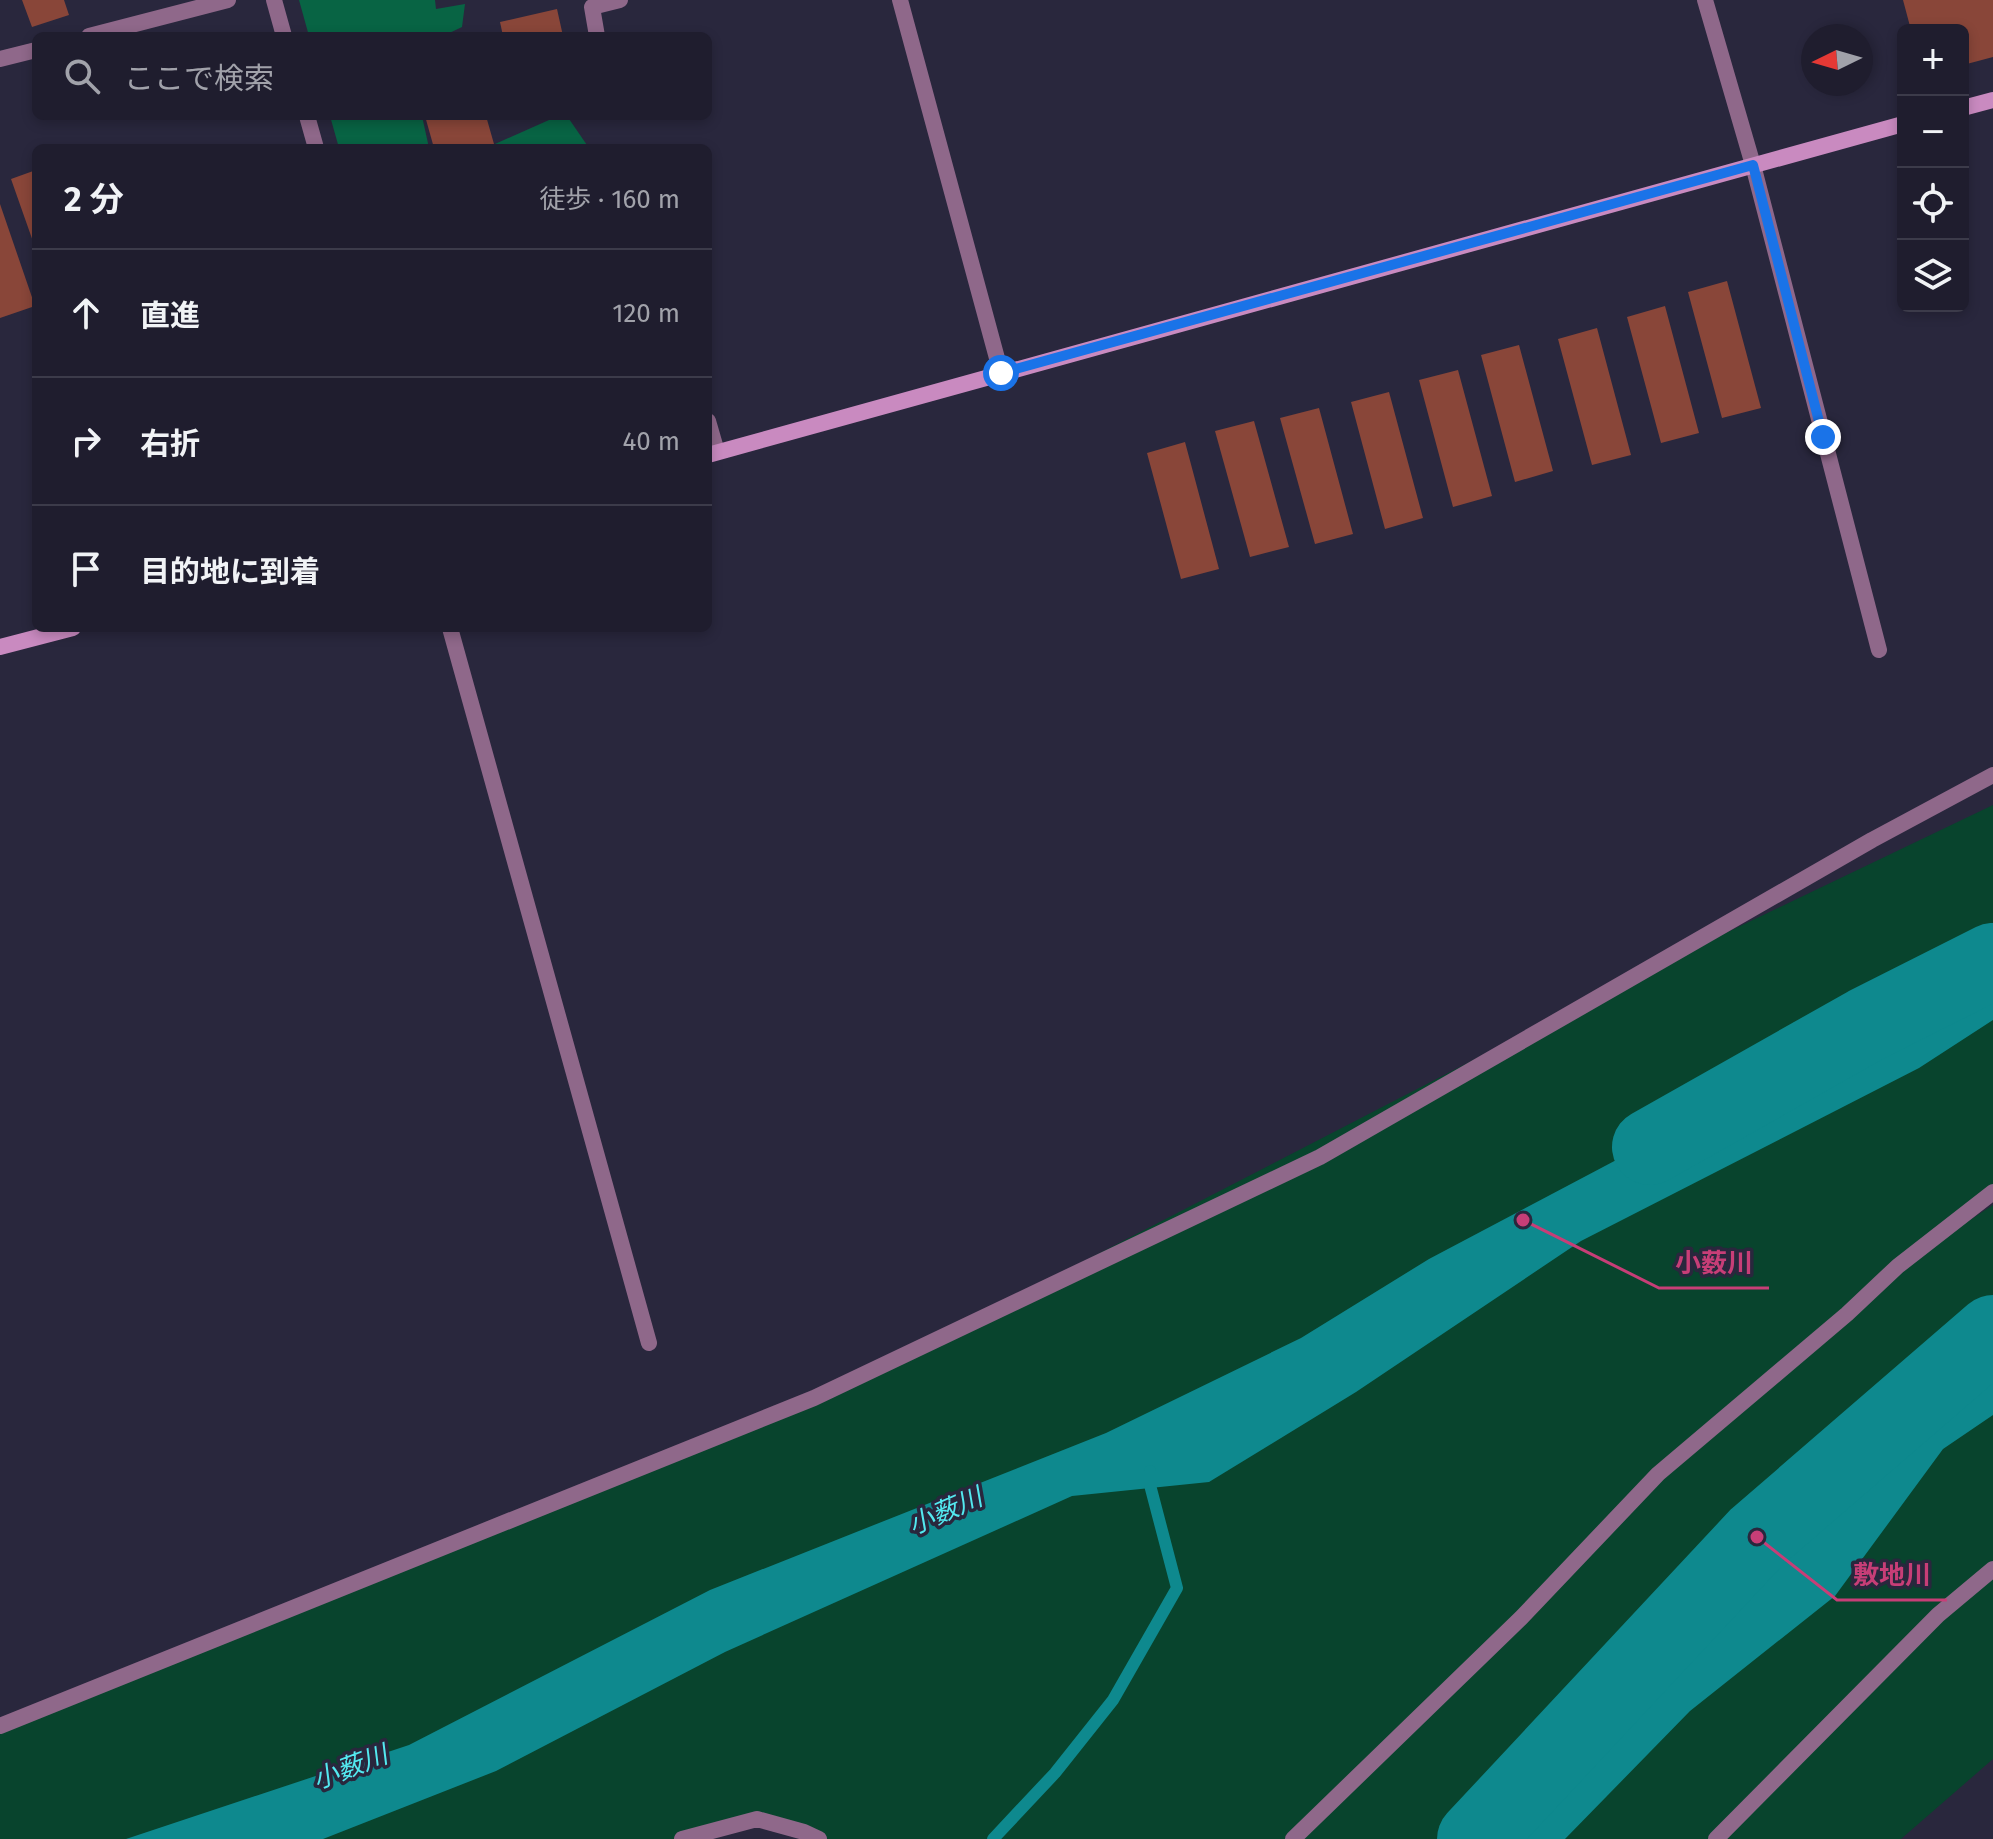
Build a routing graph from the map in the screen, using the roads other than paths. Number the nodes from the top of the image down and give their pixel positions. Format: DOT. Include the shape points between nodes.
graph roads {
  1 [pos="228,0"];
  2 [pos="274,0"];
  3 [pos="620,0"];
  4 [pos="900,0"];
  5 [pos="1705,0"];
  6 [pos="104,32"];
  7 [pos="283,32"];
  8 [pos="596,32"];
  9 [pos="32,51"];
  10 [pos="0,59"];
  11 [pos="1993,100"];
  12 [pos="1969,106"];
  13 [pos="308,120"];
  14 [pos="1897,126"];
  15 [pos="315,144"];
  16 [pos="1753,165"];
  17 [pos="1001,373"];
  18 [pos="712,453"];
  19 [pos="58,632"];
  20 [pos="451,632"];
  21 [pos="0,647"];
  22 [pos="1879,650"];
  23 [pos="1993,775"];
  24 [pos="1993,1192"];
  25 [pos="649,1343"];
  26 [pos="1993,1569"];
  27 [pos="0,1726"];
  28 [pos="682,1839"];
  29 [pos="819,1839"];
  30 [pos="1293,1839"];
  31 [pos="1716,1839"];
  1 -- 6 [label="street"];
  2 -- 7 [label="street"];
  3 -- 8 [label="street" via="592,7"];
  4 -- 17 [label="street"];
  5 -- 16 [label="street"];
  9 -- 10 [label="street"];
  11 -- 12 [label="street"];
  13 -- 15 [label="street"];
  14 -- 16 [label="street"];
  16 -- 17 [label="street"];
  16 -- 22 [label="street"];
  17 -- 18 [label="street"];
  19 -- 21 [label="street"];
  20 -- 25 [label="street"];
  23 -- 27 [label="street" via="1292,1171 814,1398"];
  24 -- 30 [label="street" via="1898,1266 1658,1474 1521,1618"];
  26 -- 31 [label="street" via="1938,1615"];
  28 -- 29 [label="street" via="757,1819"];
}
